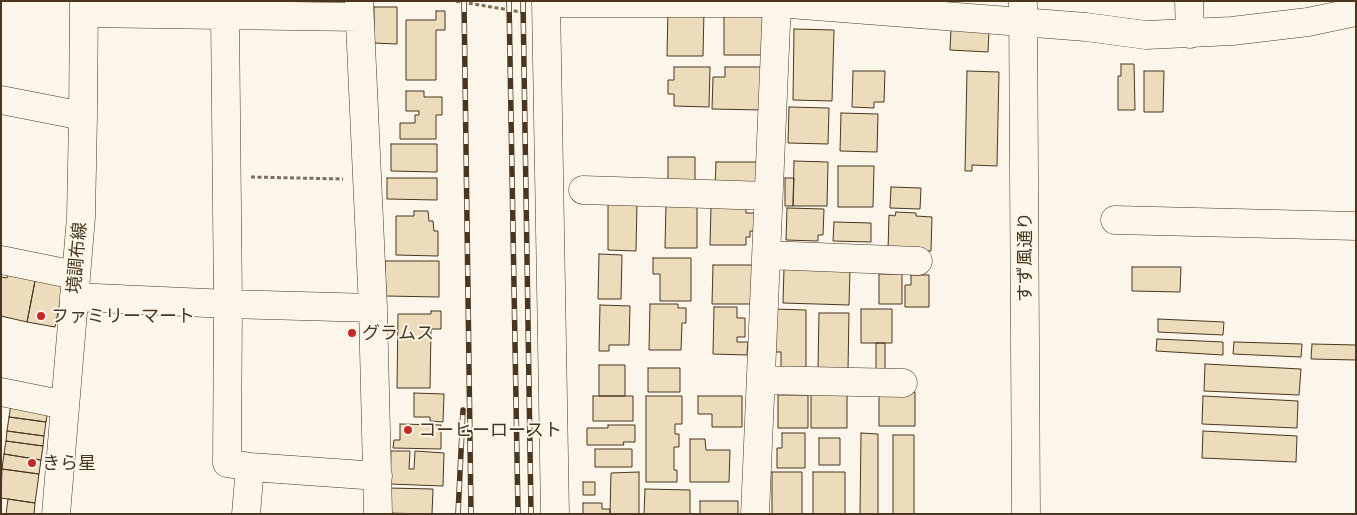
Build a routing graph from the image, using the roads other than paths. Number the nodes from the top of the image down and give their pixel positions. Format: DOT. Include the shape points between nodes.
graph roads {
  1 [pos="1189,1"];
  2 [pos="777,2"];
  3 [pos="84,7"];
  4 [pos="546,7"];
  5 [pos="359,9"];
  6 [pos="1024,12"];
  7 [pos="1356,12"];
  8 [pos="225,16"];
  9 [pos="1190,34"];
  10 [pos="1,100"];
  11 [pos="83,116"];
  12 [pos="583,190"];
  13 [pos="768,196"];
  14 [pos="1115,220"];
  15 [pos="1356,226"];
  16 [pos="766,255"];
  17 [pos="1,260"];
  18 [pos="918,260"];
  19 [pos="74,286"];
  20 [pos="228,304"];
  21 [pos="373,308"];
  22 [pos="762,380"];
  23 [pos="903,383"];
  24 [pos="1,392"];
  25 [pos="64,405"];
  26 [pos="250,467"];
  27 [pos="378,476"];
  28 [pos="56,514"];
  29 [pos="246,514"];
  30 [pos="378,514"];
  31 [pos="555,514"];
  32 [pos="755,514"];
  33 [pos="1026,514"];
  1 -- 9 [label="street"];
  2 -- 4 [label="street"];
  2 -- 6 [label="street"];
  2 -- 13 [label="street"];
  3 -- 8 [label="street"];
  3 -- 11 [label="street, 境調布線"];
  4 -- 31 [label="street"];
  5 -- 8 [label="street"];
  5 -- 21 [label="street"];
  6 -- 9 [label="street" via="1086,27 1146,34"];
  6 -- 33 [label="street, すず風通り"];
  7 -- 9 [label="street" via="1308,22"];
  8 -- 20 [label="street"];
  10 -- 11 [label="street"];
  11 -- 19 [label="street, 境調布線" via="81,217"];
  12 -- 13 [label="street"];
  13 -- 16 [label="street"];
  14 -- 15 [label="street"];
  16 -- 18 [label="street"];
  16 -- 22 [label="street"];
  17 -- 19 [label="street"];
  19 -- 20 [label="street"];
  19 -- 25 [label="street, 境調布線"];
  20 -- 21 [label="street"];
  20 -- 26 [label="street" via="226,463"];
  21 -- 27 [label="street"];
  22 -- 23 [label="street"];
  22 -- 32 [label="street"];
  24 -- 25 [label="street"];
  25 -- 28 [label="street, 境調布線"];
  26 -- 27 [label="street"];
  26 -- 29 [label="street"];
  27 -- 30 [label="street"];
}
